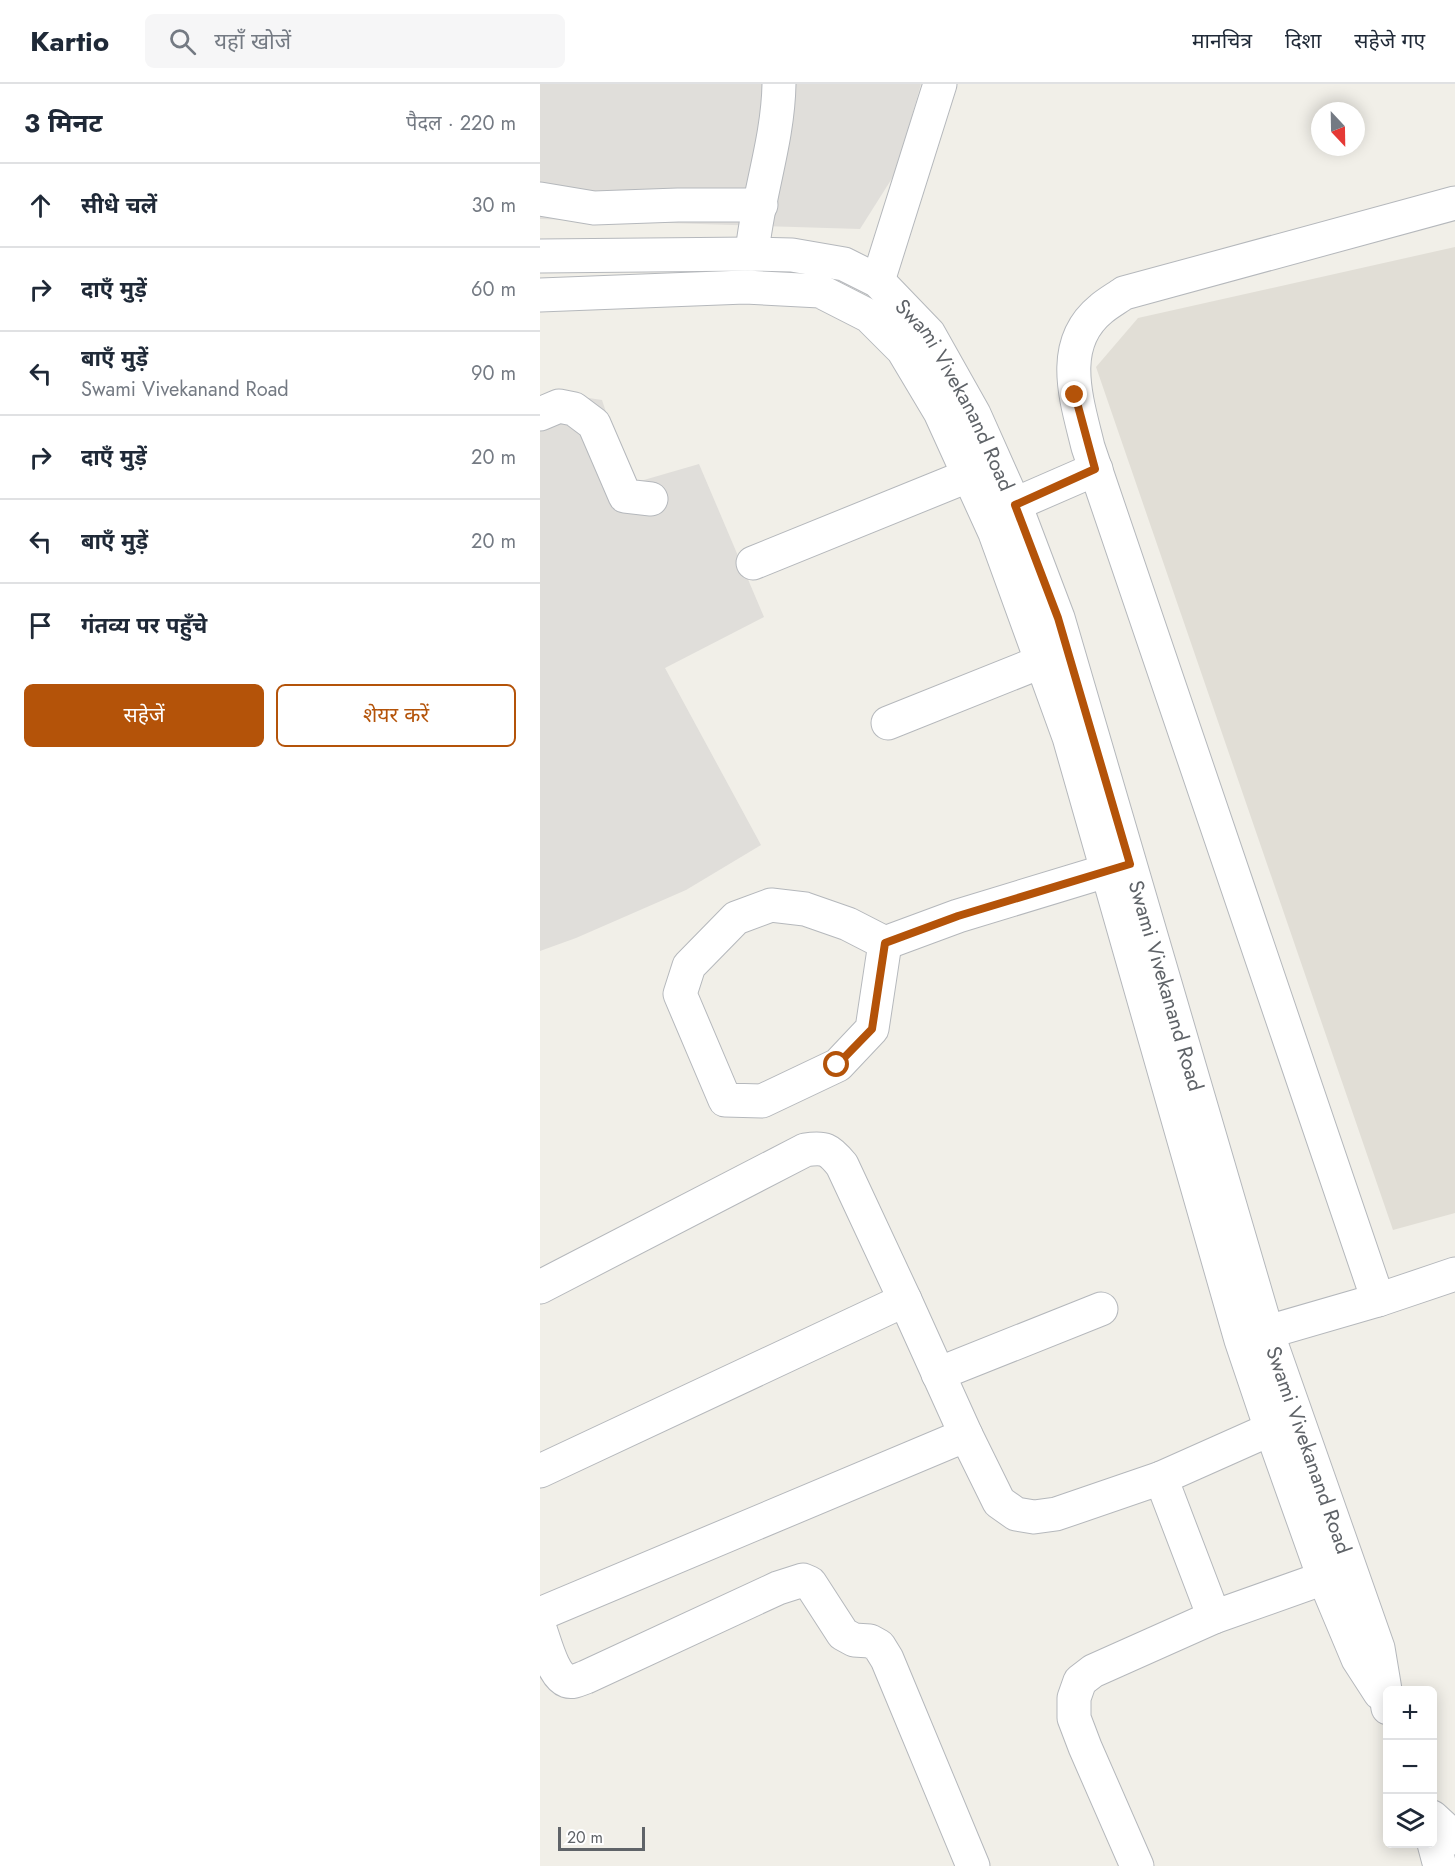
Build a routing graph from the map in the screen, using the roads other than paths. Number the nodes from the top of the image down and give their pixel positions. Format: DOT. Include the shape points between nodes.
graph roads {
  1 [pos="779,84"];
  2 [pos="940,84"];
  3 [pos="540,199"];
  4 [pos="1455,203"];
  5 [pos="761,205"];
  6 [pos="752,254"];
  7 [pos="540,256"];
  8 [pos="878,281"];
  9 [pos="540,295"];
  10 [pos="540,414"];
  11 [pos="1095,469"];
  12 [pos="970,475"];
  13 [pos="651,499"];
  14 [pos="1001,510"];
  15 [pos="753,563"];
  16 [pos="1055,656"];
  17 [pos="888,723"];
  18 [pos="1119,867"];
  19 [pos="885,943"];
  20 [pos="1455,1274"];
  21 [pos="540,1287"];
  22 [pos="904,1300"];
  23 [pos="1378,1300"];
  24 [pos="1101,1308"];
  25 [pos="1254,1336"];
  26 [pos="938,1374"];
  27 [pos="1270,1429"];
  28 [pos="966,1435"];
  29 [pos="540,1471"];
  30 [pos="1161,1478"];
  31 [pos="1324,1578"];
  32 [pos="540,1614"];
  33 [pos="1214,1617"];
  34 [pos="540,1629"];
  35 [pos="1384,1686"];
  36 [pos="1383,1699"];
  37 [pos="1437,1822"];
  38 [pos="1455,1839"];
  39 [pos="1435,1848"];
  40 [pos="973,1866"];
  41 [pos="1137,1866"];
  42 [pos="1440,1866"];
  1 -- 5 [label="street" via="779,106"];
  2 -- 8 [label="street"];
  3 -- 5 [label="street" via="594,208"];
  4 -- 11 [label="street" via="1124,293 1100,310 1080,334 1073,363 1075,395"];
  5 -- 6 [label="street"];
  6 -- 7 [label="street, Swami Vivekanand Road"];
  6 -- 8 [label="street, Swami Vivekanand Road" via="792,255 844,264"];
  8 -- 14 [label="street, Swami Vivekanand Road" via="929,334 974,414"];
  9 -- 12 [label="street, Swami Vivekanand Road" via="745,287 820,291 869,315 903,350 940,412"];
  10 -- 13 [label="street" via="559,406 574,409 594,424 625,496"];
  11 -- 14 [label="street"];
  11 -- 23 [label="street"];
  12 -- 14 [label="street, Swami Vivekanand Road"];
  12 -- 15 [label="street"];
  14 -- 16 [label="street, Swami Vivekanand Road" via="996,533"];
  16 -- 17 [label="street"];
  16 -- 18 [label="street, Swami Vivekanand Road" via="1069,737"];
  18 -- 19 [label="street" via="958,916"];
  18 -- 25 [label="street, Swami Vivekanand Road"];
  19 -- 19 [label="street" via="848,924 805,909 771,905 736,918 689,966 680,994 724,1100 762,1101 837,1065 872,1029"];
  20 -- 23 [label="street"];
  21 -- 22 [label="street" via="805,1150 818,1148 832,1152 842,1165"];
  22 -- 26 [label="street"];
  22 -- 29 [label="street"];
  23 -- 25 [label="street"];
  24 -- 26 [label="street"];
  25 -- 27 [label="street, Swami Vivekanand Road"];
  25 -- 35 [label="street, Swami Vivekanand Road" via="1378,1648"];
  26 -- 28 [label="street"];
  27 -- 30 [label="street"];
  27 -- 31 [label="street, Swami Vivekanand Road"];
  28 -- 30 [label="street" via="999,1502 1016,1514 1056,1514"];
  28 -- 32 [label="street"];
  30 -- 33 [label="street"];
  31 -- 33 [label="street"];
  31 -- 36 [label="street, Swami Vivekanand Road" via="1358,1659"];
  33 -- 41 [label="street" via="1094,1671 1080,1681 1074,1698 1074,1718 1081,1737"];
  34 -- 40 [label="street" via="558,1674 573,1682 778,1588 803,1580 810,1583 843,1634 854,1640 870,1641 883,1652"];
  37 -- 38 [label="street"];
  39 -- 42 [label="street"];
}
